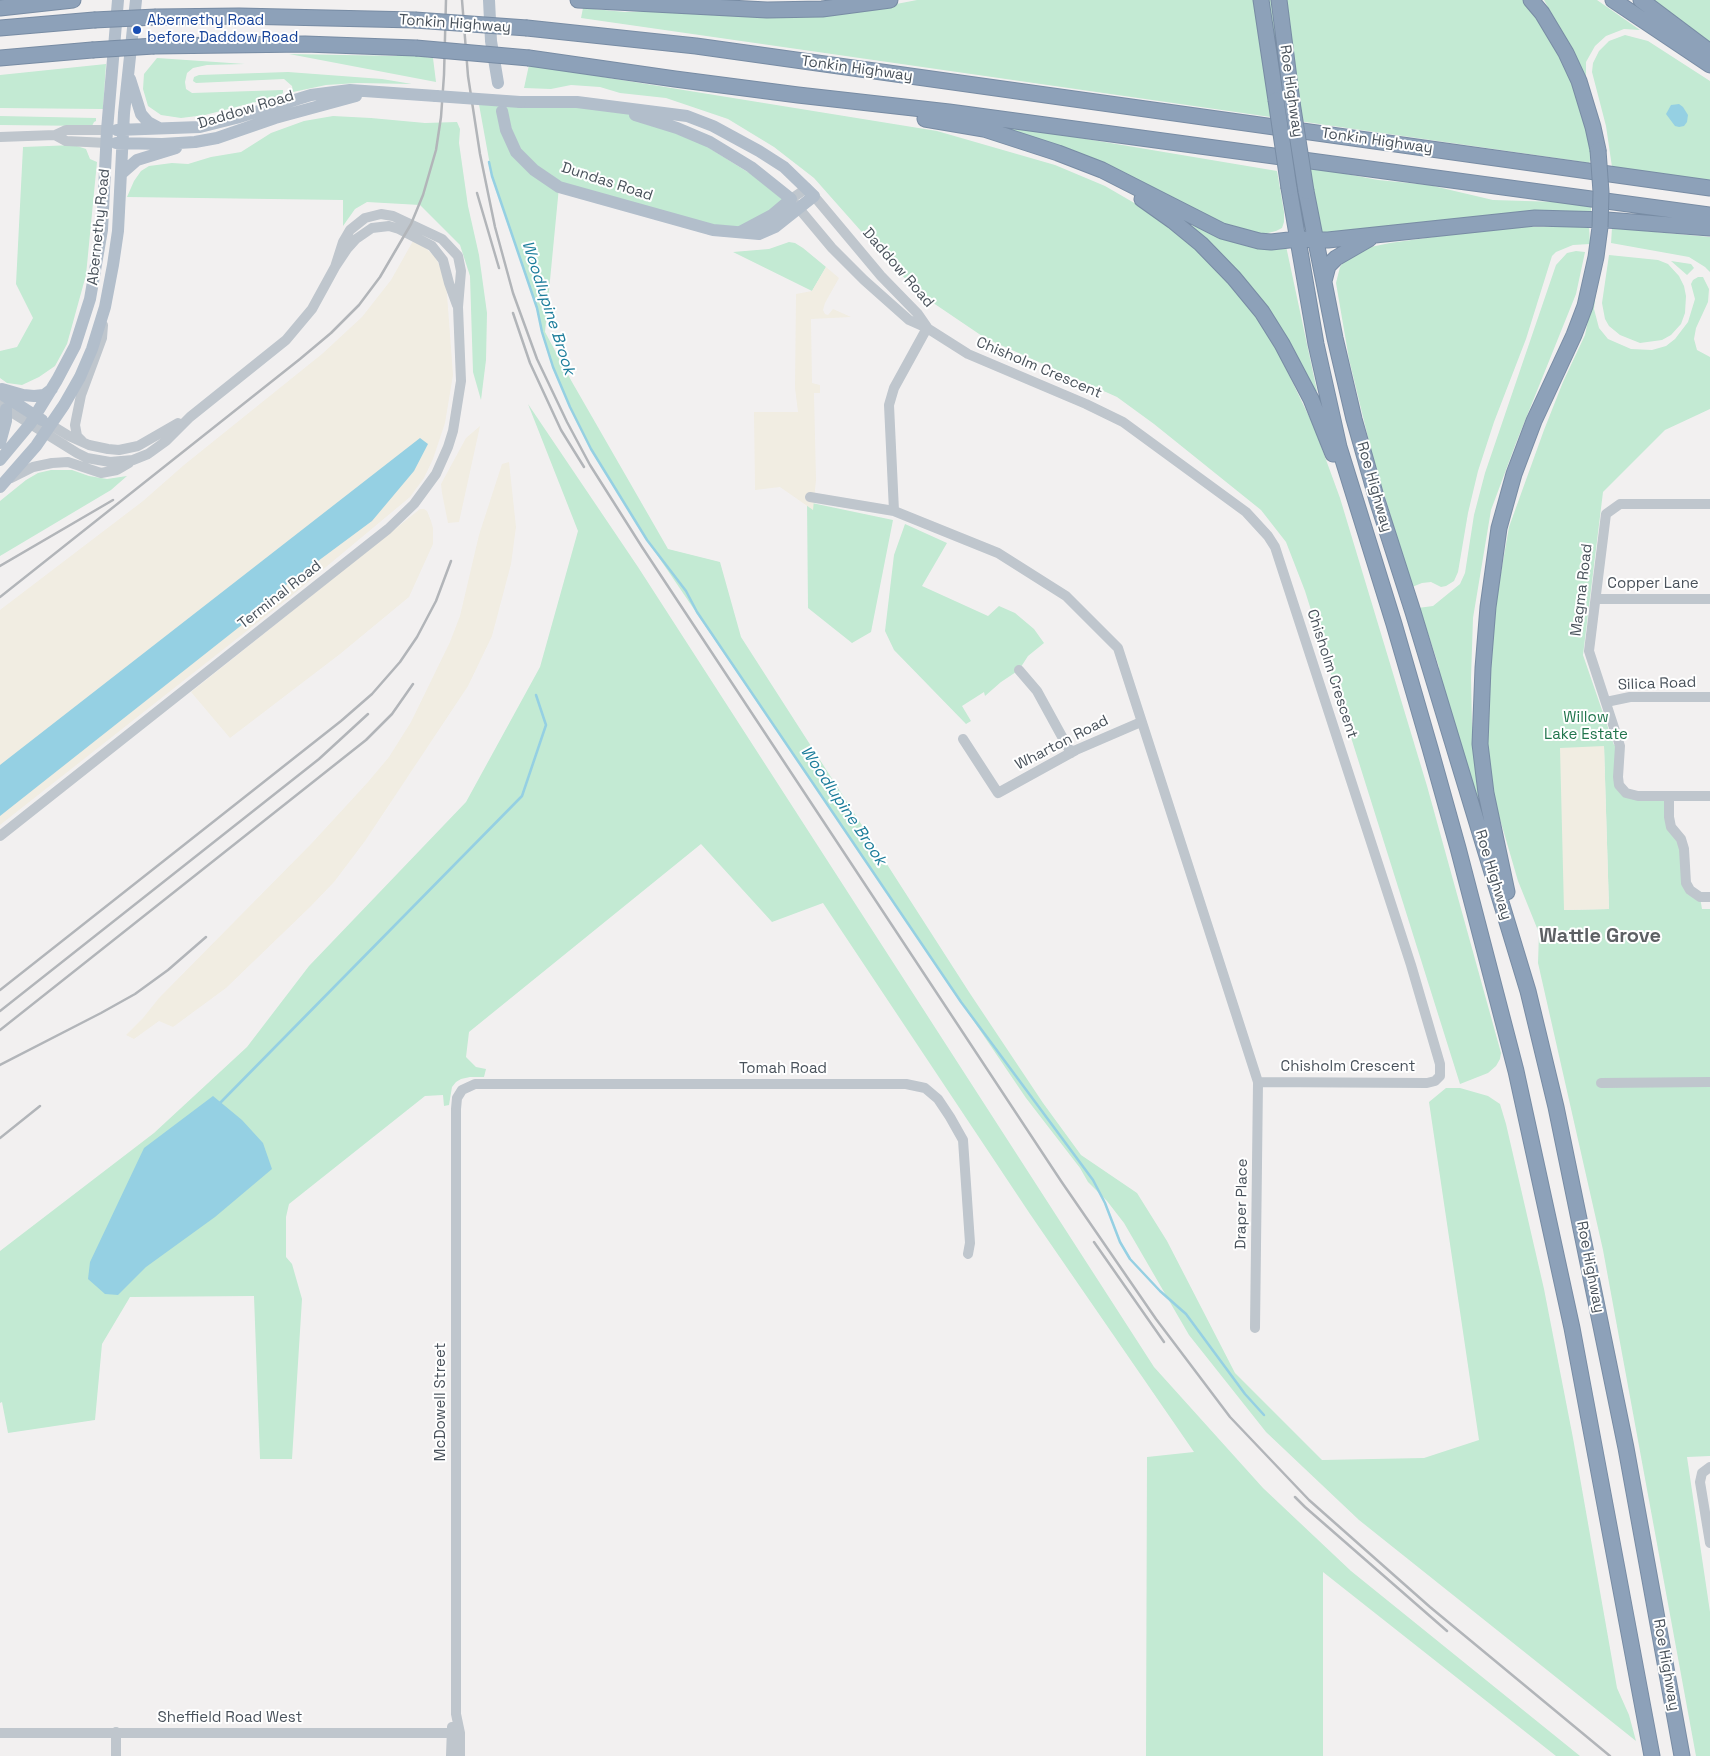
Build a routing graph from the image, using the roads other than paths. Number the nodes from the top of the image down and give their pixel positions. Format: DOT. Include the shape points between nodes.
graph roads {
  1 [pos="73,0"];
  2 [pos="118,0"];
  3 [pos="136,0"];
  4 [pos="489,0"];
  5 [pos="578,0"];
  6 [pos="849,0"];
  7 [pos="890,0"];
  8 [pos="1261,0"];
  9 [pos="1279,0"];
  10 [pos="1531,0"];
  11 [pos="1613,0"];
  12 [pos="1641,0"];
  13 [pos="0,8"];
  14 [pos="822,10"];
  15 [pos="0,28"];
  16 [pos="1710,52"];
  17 [pos="0,58"];
  18 [pos="1710,65"];
  19 [pos="128,74"];
  20 [pos="498,84"];
  21 [pos="386,92"];
  22 [pos="798,95"];
  23 [pos="612,105"];
  24 [pos="502,111"];
  25 [pos="160,128"];
  26 [pos="124,129"];
  27 [pos="107,130"];
  28 [pos="55,135"];
  29 [pos="0,137"];
  30 [pos="195,142"];
  31 [pos="107,143"];
  32 [pos="123,144"];
  33 [pos="1058,153"];
  34 [pos="121,174"];
  35 [pos="1710,188"];
  36 [pos="810,192"];
  37 [pos="795,204"];
  38 [pos="1710,215"];
  39 [pos="1710,228"];
  40 [pos="1377,235"];
  41 [pos="1298,239"];
  42 [pos="1316,239"];
  43 [pos="336,266"];
  44 [pos="1324,282"];
  45 [pos="105,307"];
  46 [pos="458,308"];
  47 [pos="927,328"];
  48 [pos="0,388"];
  49 [pos="53,388"];
  50 [pos="0,393"];
  51 [pos="3,407"];
  52 [pos="190,416"];
  53 [pos="33,420"];
  54 [pos="48,430"];
  55 [pos="83,442"];
  56 [pos="0,443"];
  57 [pos="148,454"];
  58 [pos="0,460"];
  59 [pos="4,484"];
  60 [pos="810,497"];
  61 [pos="1710,504"];
  62 [pos="894,511"];
  63 [pos="1374,557"];
  64 [pos="1596,599"];
  65 [pos="1710,599"];
  66 [pos="1020,670"];
  67 [pos="1710,697"];
  68 [pos="1606,702"];
  69 [pos="1141,722"];
  70 [pos="963,739"];
  71 [pos="1071,753"];
  72 [pos="1669,796"];
  73 [pos="1710,796"];
  74 [pos="0,836"];
  75 [pos="1710,897"];
  76 [pos="1528,991"];
  77 [pos="1258,1082"];
  78 [pos="1710,1082"];
  79 [pos="1600,1083"];
  80 [pos="462,1090"];
  81 [pos="968,1254"];
  82 [pos="1255,1328"];
  83 [pos="1710,1467"];
  84 [pos="1710,1543"];
  85 [pos="116,1732"];
  86 [pos="0,1733"];
  87 [pos="455,1733"];
  88 [pos="116,1756"];
  89 [pos="451,1756"];
  90 [pos="460,1756"];
  91 [pos="1652,1756"];
  92 [pos="1682,1756"];
  1 -- 13 [label="highway"];
  2 -- 27 [label="main road, Abernethy Road"];
  3 -- 19 [label="main road, Abernethy Road"];
  4 -- 20 [label="main road"];
  5 -- 14 [label="highway"];
  6 -- 14 [label="highway"];
  7 -- 14 [label="highway"];
  8 -- 41 [label="highway, Roe Highway, bridge"];
  9 -- 42 [label="highway, Roe Highway, bridge" via="1292,102"];
  10 -- 76 [label="highway, bridge" via="1566,53 1579,81 1594,127 1602,192 1596,257 1585,306 1534,420 1514,474 1499,528 1488,608 1480,744 1486,793"];
  11 -- 18 [label="highway"];
  12 -- 16 [label="highway"];
  15 -- 35 [label="highway, Tonkin Highway, bridge" via="94,20 239,16 415,20 527,28 696,46"];
  17 -- 22 [label="highway, Tonkin Highway, bridge" via="154,46 305,44 416,48 529,58"];
  19 -- 25 [label="main road" via="141,114"];
  19 -- 26 [label="main road, Abernethy Road"];
  21 -- 23 [label="main road, Daddow Road, bridge"];
  21 -- 25 [label="main road, Daddow Road" via="350,90 311,95 200,127"];
  21 -- 30 [label="main road, Daddow Road" via="352,97"];
  22 -- 33 [label="highway" via="984,129"];
  22 -- 38 [label="highway, Tonkin Highway" via="949,112"];
  23 -- 36 [label="main road, Daddow Road" via="687,116 713,126 784,167"];
  23 -- 37 [label="main road, Daddow Road" via="710,142 752,167"];
  24 -- 37 [label="main road, Dundas Road" via="516,152 534,170 559,187 713,230 740,232"];
  25 -- 26 [label="main road, Daddow Road"];
  26 -- 27 [label="main road, Daddow Road"];
  26 -- 32 [label="main road, Abernethy Road"];
  27 -- 28 [label="street, Daddow Road" via="66,130"];
  27 -- 31 [label="main road, Abernethy Road"];
  28 -- 29 [label="street, Daddow Road"];
  28 -- 31 [label="street, Daddow Road" via="66,141"];
  30 -- 32 [label="main road, Daddow Road"];
  30 -- 34 [label="main road" via="140,159"];
  31 -- 32 [label="main road, Daddow Road"];
  31 -- 49 [label="main road, Abernethy Road" via="102,230 90,299 75,346"];
  32 -- 34 [label="main road, Abernethy Road"];
  33 -- 41 [label="highway" via="1102,170 1222,231 1258,241"];
  33 -- 63 [label="highway" via="1103,175 1173,221 1221,264 1262,312 1311,399"];
  34 -- 45 [label="main road, Abernethy Road" via="117,239"];
  36 -- 37 [label="main road, Dundas Road"];
  36 -- 47 [label="street, Daddow Road"];
  37 -- 47 [label="street, Daddow Road" via="864,280 909,320"];
  39 -- 40 [label="highway" via="1536,218"];
  40 -- 42 [label="highway"];
  40 -- 44 [label="highway" via="1336,258 1328,266"];
  41 -- 42 [label="highway"];
  41 -- 63 [label="highway, Roe Highway" via="1316,344 1339,447"];
  42 -- 44 [label="highway, Roe Highway"];
  43 -- 46 [label="street, Terminal Road" via="364,232 380,226 399,229 427,243 440,254"];
  43 -- 46 [label="street, Terminal Road" via="346,236 354,225 375,214 393,216 442,239 458,256 461,271"];
  43 -- 52 [label="street, Terminal Road" via="312,309 286,340"];
  44 -- 76 [label="highway, Roe Highway" via="1352,410 1377,500"];
  45 -- 54 [label="main road, Abernethy Road" via="80,377"];
  45 -- 55 [label="street" via="102,338 81,395 75,425 77,436"];
  46 -- 74 [label="street, Terminal Road" via="461,381 453,431 436,474 414,504 388,529"];
  47 -- 62 [label="street" via="894,388 890,404"];
  47 -- 77 [label="street, Chisholm Crescent" via="968,354 1123,422 1246,512 1275,547 1411,965 1441,1070 1440,1076 1427,1083"];
  48 -- 49 [label="main road" via="34,396 44,395"];
  49 -- 53 [label="main road, Abernethy Road"];
  50 -- 53 [label="main road"];
  51 -- 53 [label="street"];
  51 -- 56 [label="main road" via="6,421"];
  52 -- 55 [label="street, Terminal Road" via="148,441 129,448 108,450"];
  52 -- 57 [label="street, Terminal Road"];
  53 -- 54 [label="main road"];
  53 -- 58 [label="main road, Abernethy Road"];
  54 -- 55 [label="street, Terminal Road"];
  54 -- 57 [label="street, Terminal Road" via="76,453 99,461 121,462"];
  54 -- 59 [label="main road, Abernethy Road"];
  57 -- 59 [label="street" via="107,472 59,462 32,467"];
  60 -- 62 [label="street"];
  61 -- 64 [label="street, Magma Road" via="1620,504 1606,514"];
  62 -- 69 [label="street" via="998,553 1066,596 1118,648"];
  63 -- 91 [label="highway, Roe Highway" via="1458,848 1516,1072 1572,1328"];
  64 -- 65 [label="street, Copper Lane"];
  64 -- 68 [label="street, Magma Road" via="1589,651"];
  66 -- 71 [label="street" via="1038,691"];
  67 -- 68 [label="street, Silica Road" via="1630,697"];
  68 -- 72 [label="street, Magma Road" via="1620,746 1619,785 1626,793 1638,796"];
  69 -- 71 [label="street, Wharton Road"];
  69 -- 77 [label="street"];
  70 -- 71 [label="street, Wharton Road" via="998,793"];
  72 -- 73 [label="street"];
  72 -- 75 [label="street" via="1672,827 1684,849 1686,883 1700,897"];
  76 -- 92 [label="highway, Roe Highway" via="1583,1231"];
  77 -- 82 [label="street, Draper Place"];
  78 -- 79 [label="street"];
  80 -- 81 [label="street, Tomah Road" via="475,1084 906,1084 925,1088 938,1099 963,1140"];
  80 -- 87 [label="street, McDowell Street" via="456,1109"];
  83 -- 84 [label="street" via="1702,1473 1700,1482"];
  85 -- 86 [label="street, Sheffield Road West"];
  85 -- 87 [label="street, Sheffield Road West"];
  85 -- 88 [label="street"];
  87 -- 89 [label="street, McDowell Street"];
  87 -- 90 [label="street, McDowell Street"];
}
